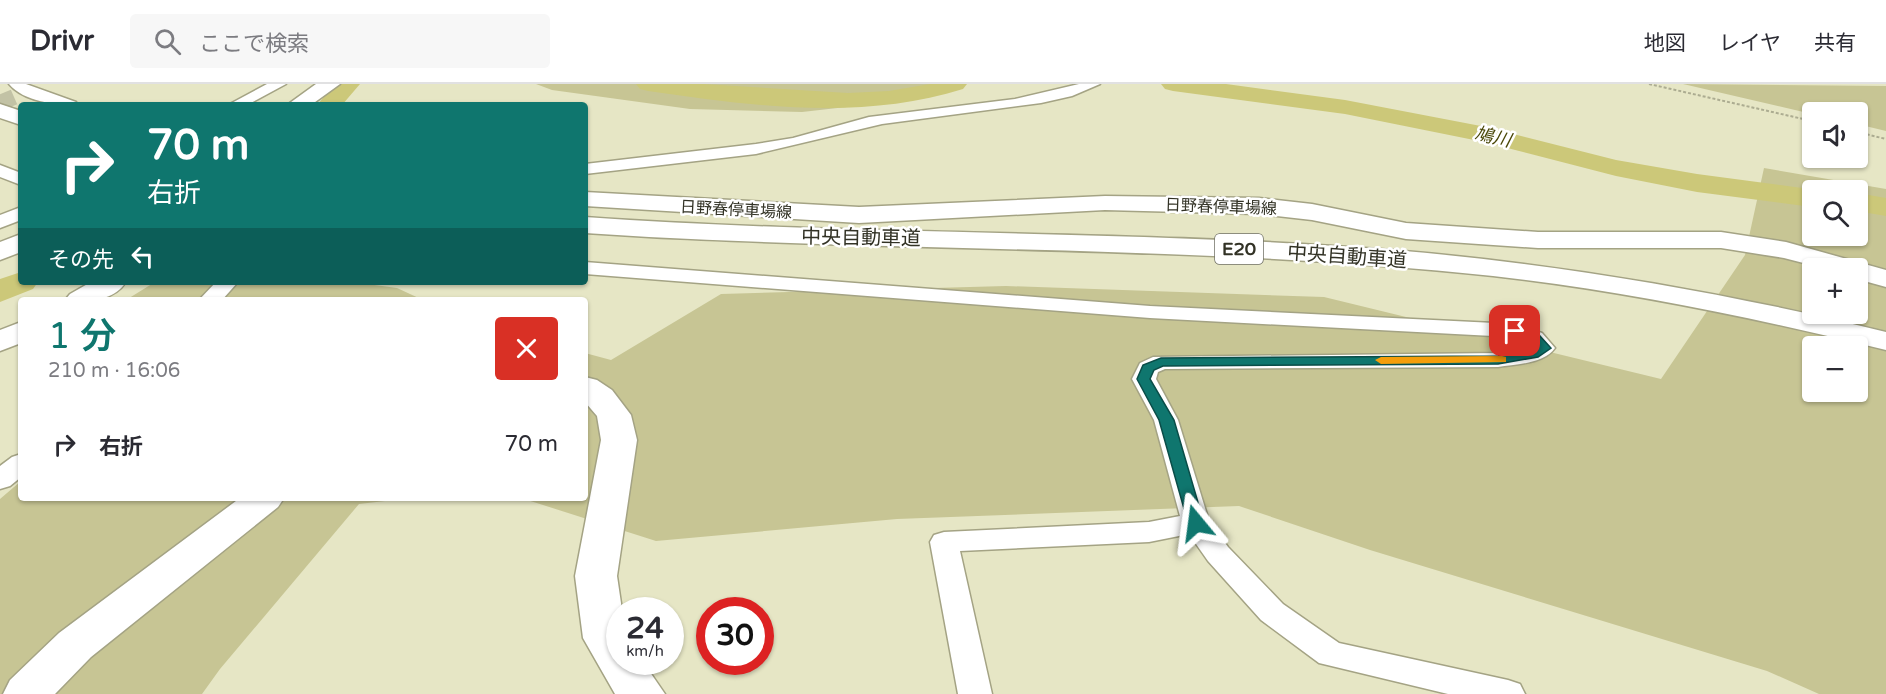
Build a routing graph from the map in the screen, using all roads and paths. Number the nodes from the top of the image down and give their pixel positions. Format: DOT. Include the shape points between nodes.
graph roads {
  1 [pos="46,84"];
  2 [pos="279,84"];
  3 [pos="330,84"];
  4 [pos="1093,84"];
  5 [pos="1649,84"];
  6 [pos="14,96"];
  7 [pos="53,102"];
  8 [pos="241,102"];
  9 [pos="302,102"];
  10 [pos="1802,119"];
  11 [pos="0,128"];
  12 [pos="18,135"];
  13 [pos="1868,135"];
  14 [pos="1886,139"];
  15 [pos="588,169"];
  16 [pos="0,170"];
  17 [pos="18,179"];
  18 [pos="588,198"];
  19 [pos="18,214"];
  20 [pos="0,222"];
  21 [pos="588,225"];
  22 [pos="588,240"];
  23 [pos="18,243"];
  24 [pos="0,252"];
  25 [pos="1815,258"];
  26 [pos="588,268"];
  27 [pos="1868,273"];
  28 [pos="1886,279"];
  29 [pos="107,285"];
  30 [pos="225,285"];
  31 [pos="85,297"];
  32 [pos="213,297"];
  33 [pos="18,333"];
  34 [pos="1802,338"];
  35 [pos="1886,341"];
  36 [pos="0,342"];
  37 [pos="1868,354"];
  38 [pos="1886,359"];
  39 [pos="588,389"];
  40 [pos="18,465"];
  41 [pos="0,480"];
  42 [pos="261,501"];
  43 [pos="1196,523"];
  44 [pos="26,694"];
  45 [pos="642,694"];
  46 [pos="975,694"];
  47 [pos="1508,694"];
  1 -- 6 [label="street"];
  2 -- 8 [label="street"];
  3 -- 9 [label="main road"];
  4 -- 15 [label="street" via="1013,105 873,120 771,147"];
  5 -- 10 [label="path"];
  6 -- 7 [label="street"];
  11 -- 12 [label="main road"];
  13 -- 14 [label="path"];
  16 -- 17 [label="street"];
  18 -- 25 [label="main road, 日野春停車場線" via="859,215 1105,202 1259,206 1406,231 1538,240 1721,240"];
  19 -- 20 [label="street"];
  21 -- 35 [label="main road, 中央自動車道 / E20" via="747,235 1100,243 1435,262 1653,290"];
  22 -- 34 [label="main road, 中央自動車道 / E20" via="1109,259 1403,277 1625,303"];
  23 -- 24 [label="main road"];
  26 -- 43 [label="street" via="1150,312 1515,331 1534,338 1544,348 1533,354 1498,360 1161,362 1148,368 1144,379 1166,420"];
  27 -- 28 [label="main road, 日野春停車場線"];
  29 -- 31 [label="main road"];
  30 -- 32 [label="street"];
  33 -- 36 [label="main road"];
  37 -- 38 [label="main road"];
  39 -- 45 [label="main road" via="614,415 619,440 597,576 606,638"];
  40 -- 41 [label="street"];
  42 -- 44 [label="main road" via="75,645"];
  43 -- 46 [label="street" via="1149,532 944,542"];
  43 -- 47 [label="street" via="1218,554 1272,612 1330,654"];
}
